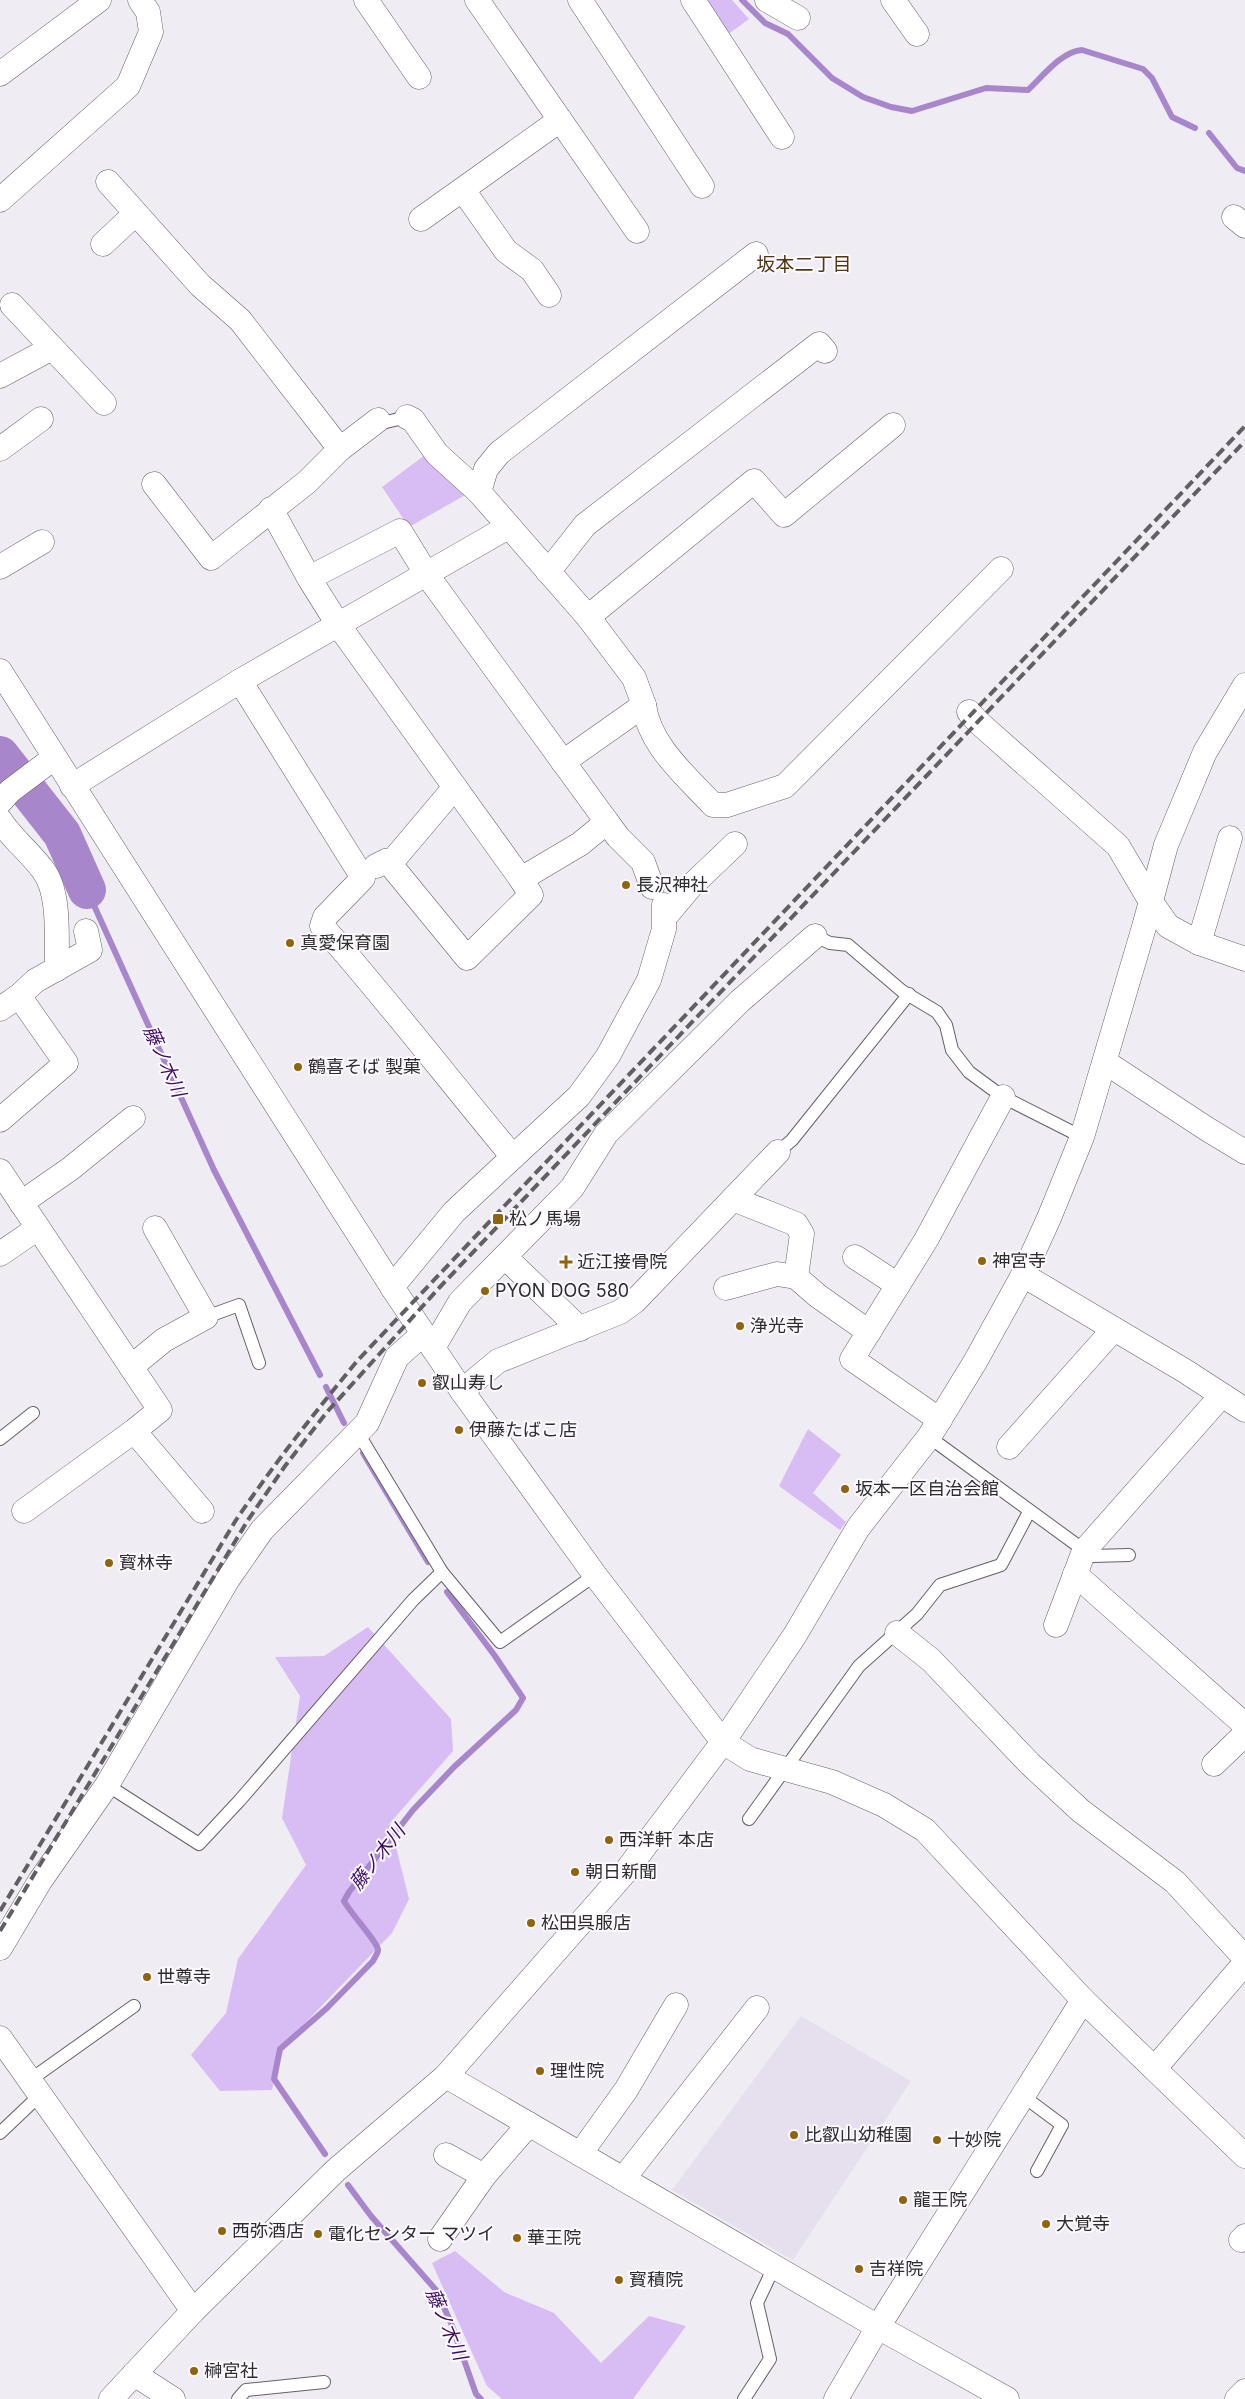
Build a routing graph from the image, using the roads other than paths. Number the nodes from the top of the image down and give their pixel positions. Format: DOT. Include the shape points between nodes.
graph roads {
  1 [pos="99,0"];
  2 [pos="140,0"];
  3 [pos="366,0"];
  4 [pos="476,0"];
  5 [pos="580,0"];
  6 [pos="693,0"];
  7 [pos="767,0"];
  8 [pos="893,0"];
  9 [pos="798,18"];
  10 [pos="917,34"];
  11 [pos="0,74"];
  12 [pos="419,77"];
  13 [pos="560,120"];
  14 [pos="782,137"];
  15 [pos="108,182"];
  16 [pos="702,186"];
  17 [pos="463,190"];
  18 [pos="0,200"];
  19 [pos="135,214"];
  20 [pos="421,219"];
  21 [pos="637,231"];
  22 [pos="103,244"];
  23 [pos="756,254"];
  24 [pos="548,295"];
  25 [pos="12,305"];
  26 [pos="825,344"];
  27 [pos="52,348"];
  28 [pos="0,376"];
  29 [pos="104,403"];
  30 [pos="407,417"];
  31 [pos="41,419"];
  32 [pos="378,420"];
  33 [pos="893,425"];
  34 [pos="0,449"];
  35 [pos="340,449"];
  36 [pos="154,484"];
  37 [pos="479,492"];
  38 [pos="271,509"];
  39 [pos="508,527"];
  40 [pos="42,542"];
  41 [pos="0,567"];
  42 [pos="1002,569"];
  43 [pos="548,572"];
  44 [pos="427,576"];
  45 [pos="309,578"];
  46 [pos="588,618"];
  47 [pos="339,626"];
  48 [pos="0,671"];
  49 [pos="240,681"];
  50 [pos="1242,699"];
  51 [pos="644,704"];
  52 [pos="968,712"];
  53 [pos="54,758"];
  54 [pos="563,762"];
  55 [pos="72,786"];
  56 [pos="454,787"];
  57 [pos="5,797"];
  58 [pos="0,820"];
  59 [pos="607,822"];
  60 [pos="1230,838"];
  61 [pos="735,844"];
  62 [pos="390,864"];
  63 [pos="363,878"];
  64 [pos="521,879"];
  65 [pos="1151,902"];
  66 [pos="660,903"];
  67 [pos="86,931"];
  68 [pos="815,936"];
  69 [pos="1199,943"];
  70 [pos="1245,960"];
  71 [pos="57,969"];
  72 [pos="908,994"];
  73 [pos="10,1002"];
  74 [pos="1104,1062"];
  75 [pos="1004,1097"];
  76 [pos="133,1118"];
  77 [pos="0,1120"];
  78 [pos="1082,1137"];
  79 [pos="778,1152"];
  80 [pos="1245,1152"];
  81 [pos="513,1157"];
  82 [pos="0,1172"];
  83 [pos="733,1199"];
  84 [pos="21,1203"];
  85 [pos="38,1228"];
  86 [pos="155,1228"];
  87 [pos="0,1254"];
  88 [pos="855,1256"];
  89 [pos="504,1257"];
  90 [pos="1023,1275"];
  91 [pos="796,1277"];
  92 [pos="898,1285"];
  93 [pos="392,1287"];
  94 [pos="726,1288"];
  95 [pos="206,1317"];
  96 [pos="1114,1328"];
  97 [pos="580,1329"];
  98 [pos="869,1332"];
  99 [pos="428,1341"];
  100 [pos="259,1363"];
  101 [pos="131,1368"];
  102 [pos="462,1391"];
  103 [pos="1222,1395"];
  104 [pos="1245,1410"];
  105 [pos="33,1414"];
  106 [pos="934,1429"];
  107 [pos="134,1431"];
  108 [pos="358,1433"];
  109 [pos="0,1439"];
  110 [pos="1009,1448"];
  111 [pos="24,1511"];
  112 [pos="202,1511"];
  113 [pos="1029,1512"];
  114 [pos="1084,1551"];
  115 [pos="1129,1555"];
  116 [pos="442,1572"];
  117 [pos="1075,1574"];
  118 [pos="596,1575"];
  119 [pos="1056,1625"];
  120 [pos="897,1633"];
  121 [pos="1245,1725"];
  122 [pos="1245,1734"];
  123 [pos="723,1742"];
  124 [pos="1214,1764"];
  125 [pos="784,1769"];
  126 [pos="106,1785"];
  127 [pos="749,1819"];
  128 [pos="0,1948"];
  129 [pos="1245,1958"];
  130 [pos="1245,1962"];
  131 [pos="1083,2000"];
  132 [pos="676,2005"];
  133 [pos="134,2006"];
  134 [pos="757,2008"];
  135 [pos="0,2038"];
  136 [pos="1155,2068"];
  137 [pos="446,2076"];
  138 [pos="35,2088"];
  139 [pos="1023,2096"];
  140 [pos="529,2124"];
  141 [pos="0,2133"];
  142 [pos="580,2154"];
  143 [pos="446,2155"];
  144 [pos="1245,2156"];
  145 [pos="1037,2171"];
  146 [pos="484,2176"];
  147 [pos="622,2179"];
  148 [pos="440,2239"];
  149 [pos="774,2267"];
  150 [pos="193,2311"];
  151 [pos="878,2327"];
  152 [pos="134,2374"];
  153 [pos="324,2382"];
  154 [pos="1245,2391"];
  155 [pos="111,2399"];
  156 [pos="174,2399"];
  157 [pos="238,2399"];
  158 [pos="744,2399"];
  159 [pos="836,2399"];
  160 [pos="1007,2399"];
  161 [pos="1237,2399"];
  1 -- 11 [label="street"];
  2 -- 18 [label="street" via="148,12 151,32 128,86"];
  3 -- 12 [label="street"];
  4 -- 13 [label="street"];
  5 -- 16 [label="street"];
  6 -- 14 [label="street"];
  7 -- 9 [label="street"];
  8 -- 10 [label="street"];
  13 -- 17 [label="street"];
  13 -- 21 [label="street"];
  15 -- 19 [label="street"];
  17 -- 20 [label="street"];
  17 -- 24 [label="street" via="506,251 532,270"];
  19 -- 22 [label="street"];
  19 -- 35 [label="street" via="200,285 240,320"];
  23 -- 37 [label="street" via="499,453 486,469"];
  25 -- 27 [label="street"];
  26 -- 43 [label="street" via="585,525"];
  27 -- 28 [label="street"];
  27 -- 29 [label="street"];
  30 -- 32 [label="lane" via="382,423"];
  30 -- 37 [label="street" via="413,420 437,454"];
  31 -- 34 [label="street"];
  32 -- 35 [label="street"];
  33 -- 46 [label="street" via="784,515 754,481"];
  35 -- 38 [label="street" via="307,482"];
  36 -- 38 [label="street" via="212,558"];
  37 -- 39 [label="street"];
  38 -- 45 [label="street"];
  39 -- 43 [label="street"];
  39 -- 44 [label="street"];
  40 -- 41 [label="street"];
  42 -- 51 [label="street" via="786,786 727,805 712,805 660,746 646,721"];
  43 -- 46 [label="street"];
  44 -- 45 [label="street" via="400,531"];
  44 -- 47 [label="street"];
  44 -- 54 [label="street"];
  45 -- 47 [label="street"];
  46 -- 51 [label="street" via="634,678"];
  47 -- 49 [label="street"];
  47 -- 56 [label="street"];
  48 -- 53 [label="street"];
  49 -- 55 [label="street"];
  49 -- 63 [label="street"];
  50 -- 65 [label="street" via="1205,752 1166,845"];
  51 -- 54 [label="street"];
  52 -- 65 [label="street" via="1118,846"];
  53 -- 55 [label="street"];
  53 -- 57 [label="street"];
  54 -- 59 [label="street"];
  55 -- 93 [label="street"];
  56 -- 62 [label="street"];
  56 -- 64 [label="street"];
  58 -- 71 [label="street" via="44,871 49,882 56,908"];
  59 -- 64 [label="street" via="580,844"];
  59 -- 66 [label="street" via="643,862"];
  60 -- 69 [label="street"];
  61 -- 66 [label="street" via="691,886"];
  62 -- 63 [label="street" via="386,861 378,864"];
  62 -- 64 [label="street" via="467,958 531,895"];
  63 -- 81 [label="street" via="325,917 322,926"];
  65 -- 69 [label="street" via="1168,926"];
  65 -- 74 [label="street"];
  66 -- 81 [label="street" via="664,930 649,980 608,1056 579,1096"];
  67 -- 71 [label="street" via="90,950"];
  68 -- 72 [label="lane" via="848,946"];
  68 -- 89 [label="street" via="740,1001 656,1082 606,1134 572,1188"];
  69 -- 70 [label="street"];
  71 -- 73 [label="street" via="35,981"];
  72 -- 75 [label="lane" via="937,1012 946,1025 958,1060"];
  72 -- 79 [label="lane" via="792,1140"];
  73 -- 77 [label="street" via="66,1062"];
  74 -- 78 [label="street"];
  74 -- 80 [label="street"];
  75 -- 78 [label="lane"];
  75 -- 92 [label="street"];
  76 -- 84 [label="street" via="70,1169"];
  78 -- 90 [label="street"];
  79 -- 83 [label="street"];
  81 -- 93 [label="street" via="454,1212"];
  82 -- 84 [label="street"];
  83 -- 91 [label="street" via="796,1224 802,1234"];
  83 -- 97 [label="street" via="635,1301 620,1312"];
  84 -- 85 [label="street"];
  85 -- 87 [label="street"];
  85 -- 101 [label="street"];
  86 -- 95 [label="street"];
  88 -- 92 [label="street"];
  89 -- 97 [label="street"];
  89 -- 99 [label="street"];
  90 -- 96 [label="street"];
  90 -- 106 [label="street"];
  91 -- 94 [label="street" via="777,1274"];
  91 -- 98 [label="street"];
  92 -- 98 [label="street"];
  93 -- 99 [label="street"];
  95 -- 100 [label="lane" via="239,1305"];
  95 -- 101 [label="street" via="164,1340"];
  96 -- 103 [label="street"];
  96 -- 110 [label="street"];
  97 -- 102 [label="street" via="498,1362"];
  98 -- 106 [label="street" via="852,1359"];
  99 -- 102 [label="street"];
  99 -- 108 [label="street" via="397,1357 367,1423"];
  101 -- 107 [label="street" via="160,1410"];
  102 -- 118 [label="street"];
  103 -- 104 [label="street"];
  103 -- 114 [label="street"];
  105 -- 109 [label="lane"];
  106 -- 113 [label="lane"];
  106 -- 123 [label="street" via="858,1528 795,1635"];
  107 -- 111 [label="street"];
  107 -- 112 [label="street"];
  108 -- 116 [label="lane"];
  108 -- 126 [label="street" via="262,1530 228,1580"];
  113 -- 114 [label="lane"];
  113 -- 120 [label="lane" via="1001,1565 940,1585 918,1614"];
  114 -- 115 [label="lane" via="1092,1556"];
  114 -- 117 [label="street"];
  116 -- 118 [label="lane" via="500,1642"];
  116 -- 126 [label="lane" via="413,1600 199,1844"];
  117 -- 119 [label="street"];
  117 -- 121 [label="street"];
  118 -- 123 [label="street"];
  120 -- 125 [label="lane" via="859,1666"];
  120 -- 129 [label="street" via="931,1660 1030,1764 1081,1811 1175,1882"];
  122 -- 124 [label="street"];
  123 -- 125 [label="street" via="750,1759"];
  123 -- 137 [label="street" via="627,1870"];
  125 -- 127 [label="lane"];
  125 -- 131 [label="street" via="832,1782 884,1805 925,1830"];
  126 -- 128 [label="street" via="40,1881"];
  130 -- 136 [label="street"];
  131 -- 136 [label="street"];
  131 -- 139 [label="street"];
  132 -- 142 [label="street" via="626,2090"];
  133 -- 138 [label="lane"];
  134 -- 147 [label="street"];
  135 -- 138 [label="street"];
  136 -- 144 [label="street"];
  137 -- 140 [label="street"];
  137 -- 150 [label="street" via="336,2170"];
  138 -- 141 [label="lane"];
  138 -- 150 [label="street"];
  139 -- 145 [label="lane" via="1062,2125"];
  139 -- 151 [label="street"];
  140 -- 142 [label="street"];
  140 -- 146 [label="street"];
  142 -- 147 [label="street"];
  143 -- 146 [label="street"];
  146 -- 148 [label="street"];
  147 -- 149 [label="street"];
  149 -- 151 [label="street"];
  149 -- 158 [label="lane" via="757,2303 770,2359"];
  150 -- 152 [label="street"];
  151 -- 159 [label="street"];
  151 -- 160 [label="street"];
  152 -- 155 [label="street"];
  152 -- 156 [label="street"];
  153 -- 157 [label="lane" via="246,2390"];
  154 -- 161 [label="street"];
}
